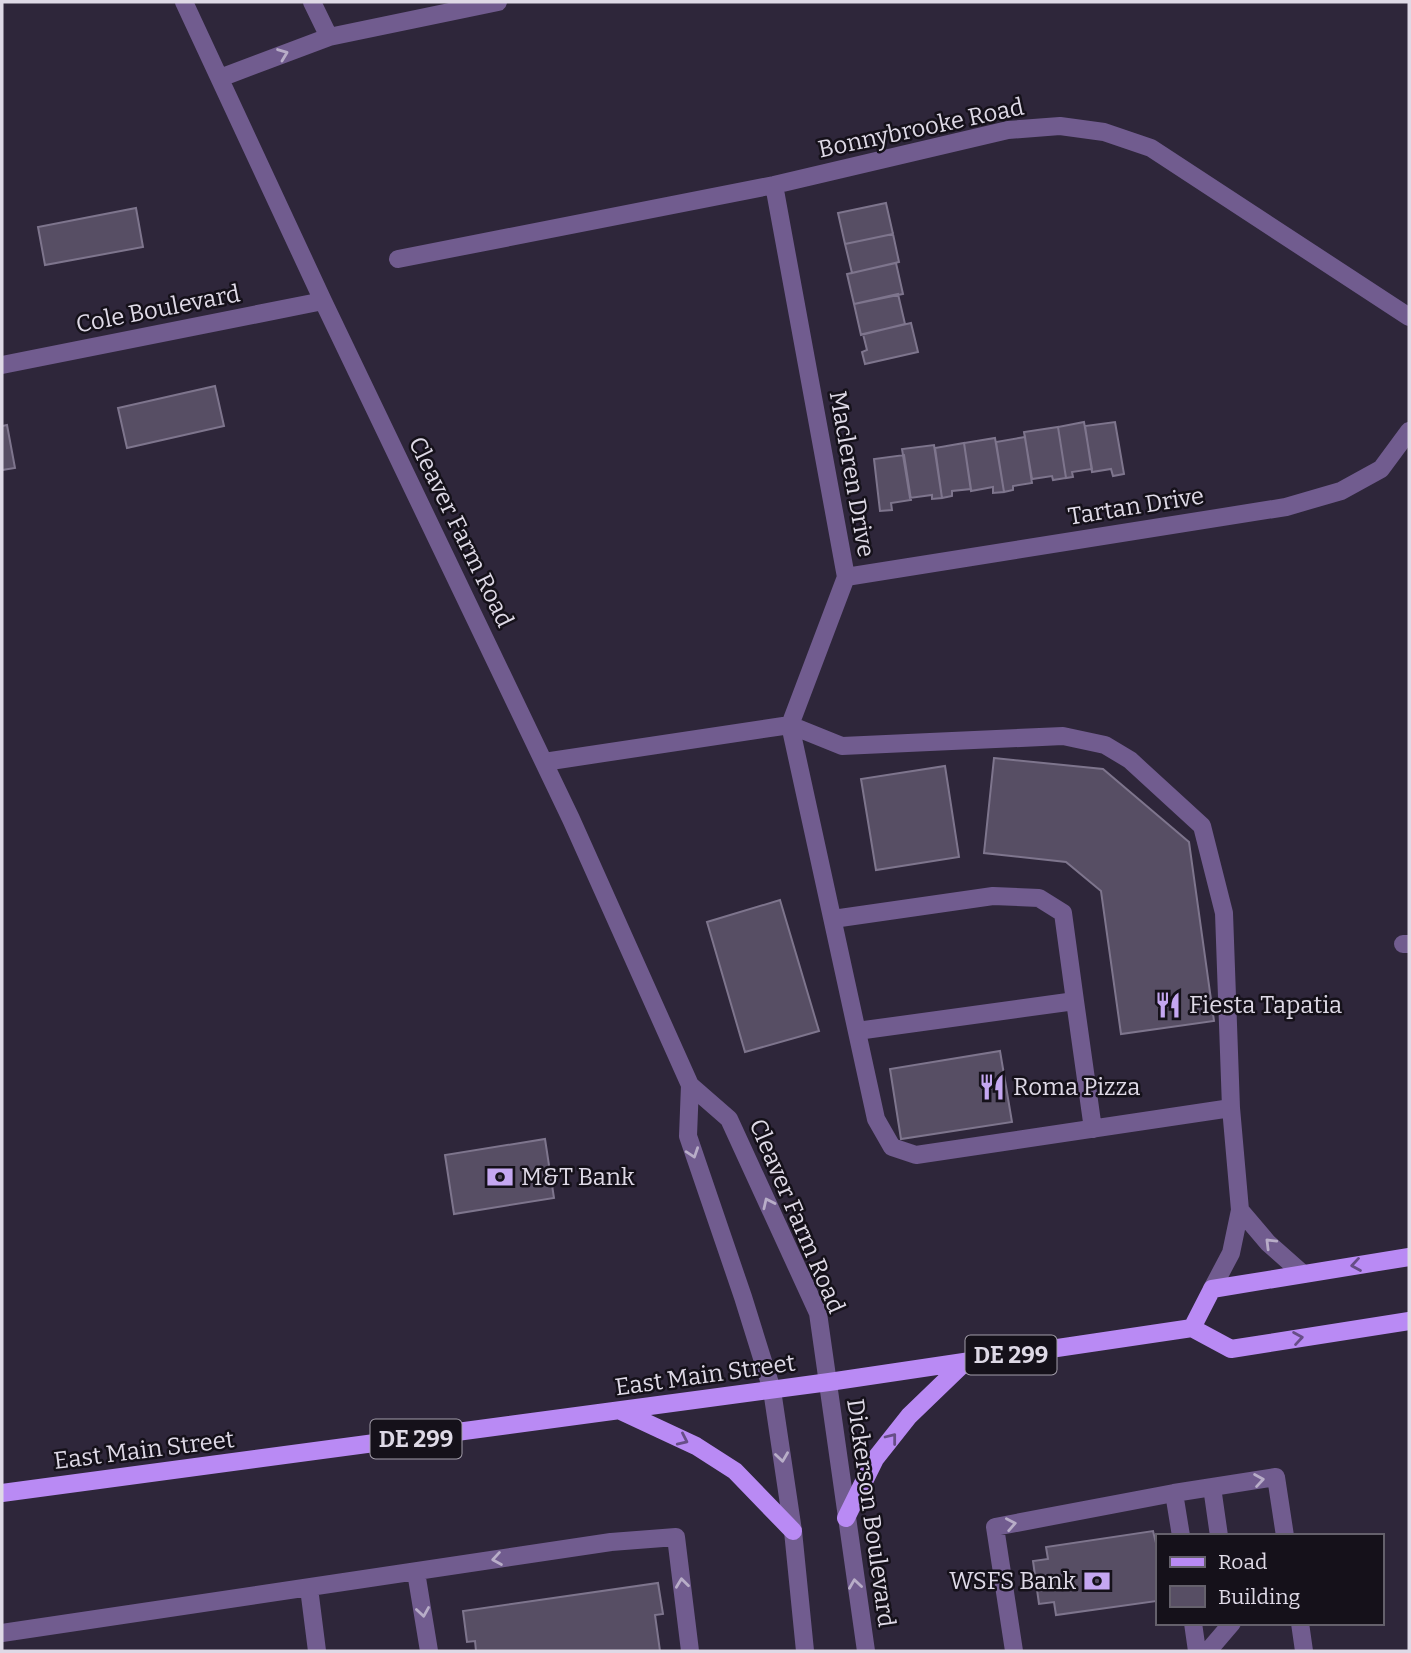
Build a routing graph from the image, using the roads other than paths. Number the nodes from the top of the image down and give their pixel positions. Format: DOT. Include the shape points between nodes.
graph roads {
  1 [pos="184,2"];
  2 [pos="312,2"];
  3 [pos="498,2"];
  4 [pos="329,37"];
  5 [pos="220,78"];
  6 [pos="774,185"];
  7 [pos="398,259"];
  8 [pos="323,301"];
  9 [pos="1409,317"];
  10 [pos="2,365"];
  11 [pos="1409,430"];
  12 [pos="846,577"];
  13 [pos="790,725"];
  14 [pos="544,762"];
  15 [pos="833,919"];
  16 [pos="1075,1001"];
  17 [pos="857,1031"];
  18 [pos="690,1085"];
  19 [pos="1231,1108"];
  20 [pos="1093,1129"];
  21 [pos="1240,1210"];
  22 [pos="1409,1257"];
  23 [pos="1303,1274"];
  24 [pos="1212,1289"];
  25 [pos="1409,1321"];
  26 [pos="1192,1328"];
  27 [pos="965,1362"];
  28 [pos="829,1382"];
  29 [pos="772,1390"];
  30 [pos="621,1411"];
  31 [pos="1212,1487"];
  32 [pos="2,1493"];
  33 [pos="1174,1493"];
  34 [pos="846,1518"];
  35 [pos="793,1531"];
  36 [pos="1181,1534"];
  37 [pos="1219,1534"];
  38 [pos="1286,1534"];
  39 [pos="416,1572"];
  40 [pos="309,1588"];
  41 [pos="1193,1625"];
  42 [pos="1229,1625"];
  43 [pos="1300,1625"];
  44 [pos="2,1633"];
  45 [pos="317,1651"];
  46 [pos="429,1651"];
  47 [pos="690,1651"];
  48 [pos="805,1651"];
  49 [pos="866,1651"];
  50 [pos="1014,1651"];
  51 [pos="1197,1651"];
  52 [pos="1208,1651"];
  53 [pos="1304,1651"];
  1 -- 5 [label="street, Cleaver Farm Road"];
  2 -- 4 [label="street"];
  3 -- 4 [label="street"];
  5 -- 4 [label="street, one-way"];
  5 -- 8 [label="street, Cleaver Farm Road"];
  6 -- 7 [label="street, Bonnybrooke Road"];
  6 -- 9 [label="street, Bonnybrooke Road" via="1008,130 1060,126 1104,132 1151,148"];
  6 -- 12 [label="street, Macleren Drive"];
  8 -- 10 [label="street, Cole Boulevard"];
  8 -- 14 [label="street, Cleaver Farm Road"];
  11 -- 12 [label="street, Tartan Drive" via="1381,470 1341,491 1286,507"];
  12 -- 13 [label="street, Macleren Drive"];
  13 -- 14 [label="street"];
  13 -- 15 [label="street"];
  13 -- 19 [label="street" via="842,746 1063,736 1105,745 1130,760 1202,826 1224,913"];
  14 -- 18 [label="street, Cleaver Farm Road"];
  15 -- 16 [label="street" via="993,896 1039,898 1063,913"];
  15 -- 17 [label="street"];
  16 -- 17 [label="street"];
  16 -- 20 [label="street"];
  17 -- 20 [label="street" via="876,1119 892,1147 916,1155"];
  28 -- 18 [label="street, Cleaver Farm Road, one-way" via="818,1313 729,1119"];
  18 -- 29 [label="street, Cleaver Farm Road, one-way" via="688,1136"];
  19 -- 20 [label="street"];
  19 -- 21 [label="street"];
  23 -- 21 [label="street, one-way"];
  21 -- 24 [label="street" via="1231,1253"];
  22 -- 23 [label="main road, one-way"];
  23 -- 24 [label="main road"];
  24 -- 26 [label="main road"];
  26 -- 25 [label="main road, one-way" via="1231,1349"];
  26 -- 27 [label="main road, East Main Street / DE 299"];
  27 -- 28 [label="main road, East Main Street / DE 299"];
  34 -- 27 [label="main road, one-way" via="875,1459 909,1416"];
  28 -- 29 [label="main road, East Main Street / DE 299"];
  28 -- 34 [label="street, Dickerson Boulevard"];
  29 -- 30 [label="main road, East Main Street / DE 299"];
  29 -- 35 [label="street, one-way"];
  30 -- 32 [label="main road, East Main Street / DE 299"];
  30 -- 35 [label="main road, one-way" via="735,1471"];
  31 -- 33 [label="street"];
  31 -- 37 [label="street"];
  31 -- 38 [label="street, one-way" via="1276,1477"];
  33 -- 36 [label="street"];
  50 -- 33 [label="street, one-way" via="995,1527"];
  49 -- 34 [label="street, Dickerson Boulevard, one-way"];
  35 -- 48 [label="street"];
  39 -- 40 [label="street"];
  39 -- 46 [label="street, one-way"];
  47 -- 39 [label="street, one-way" via="676,1537 611,1542"];
  40 -- 44 [label="street"];
  40 -- 45 [label="street"];
  41 -- 51 [label="street"];
  42 -- 52 [label="street"];
  43 -- 53 [label="street"];
}
